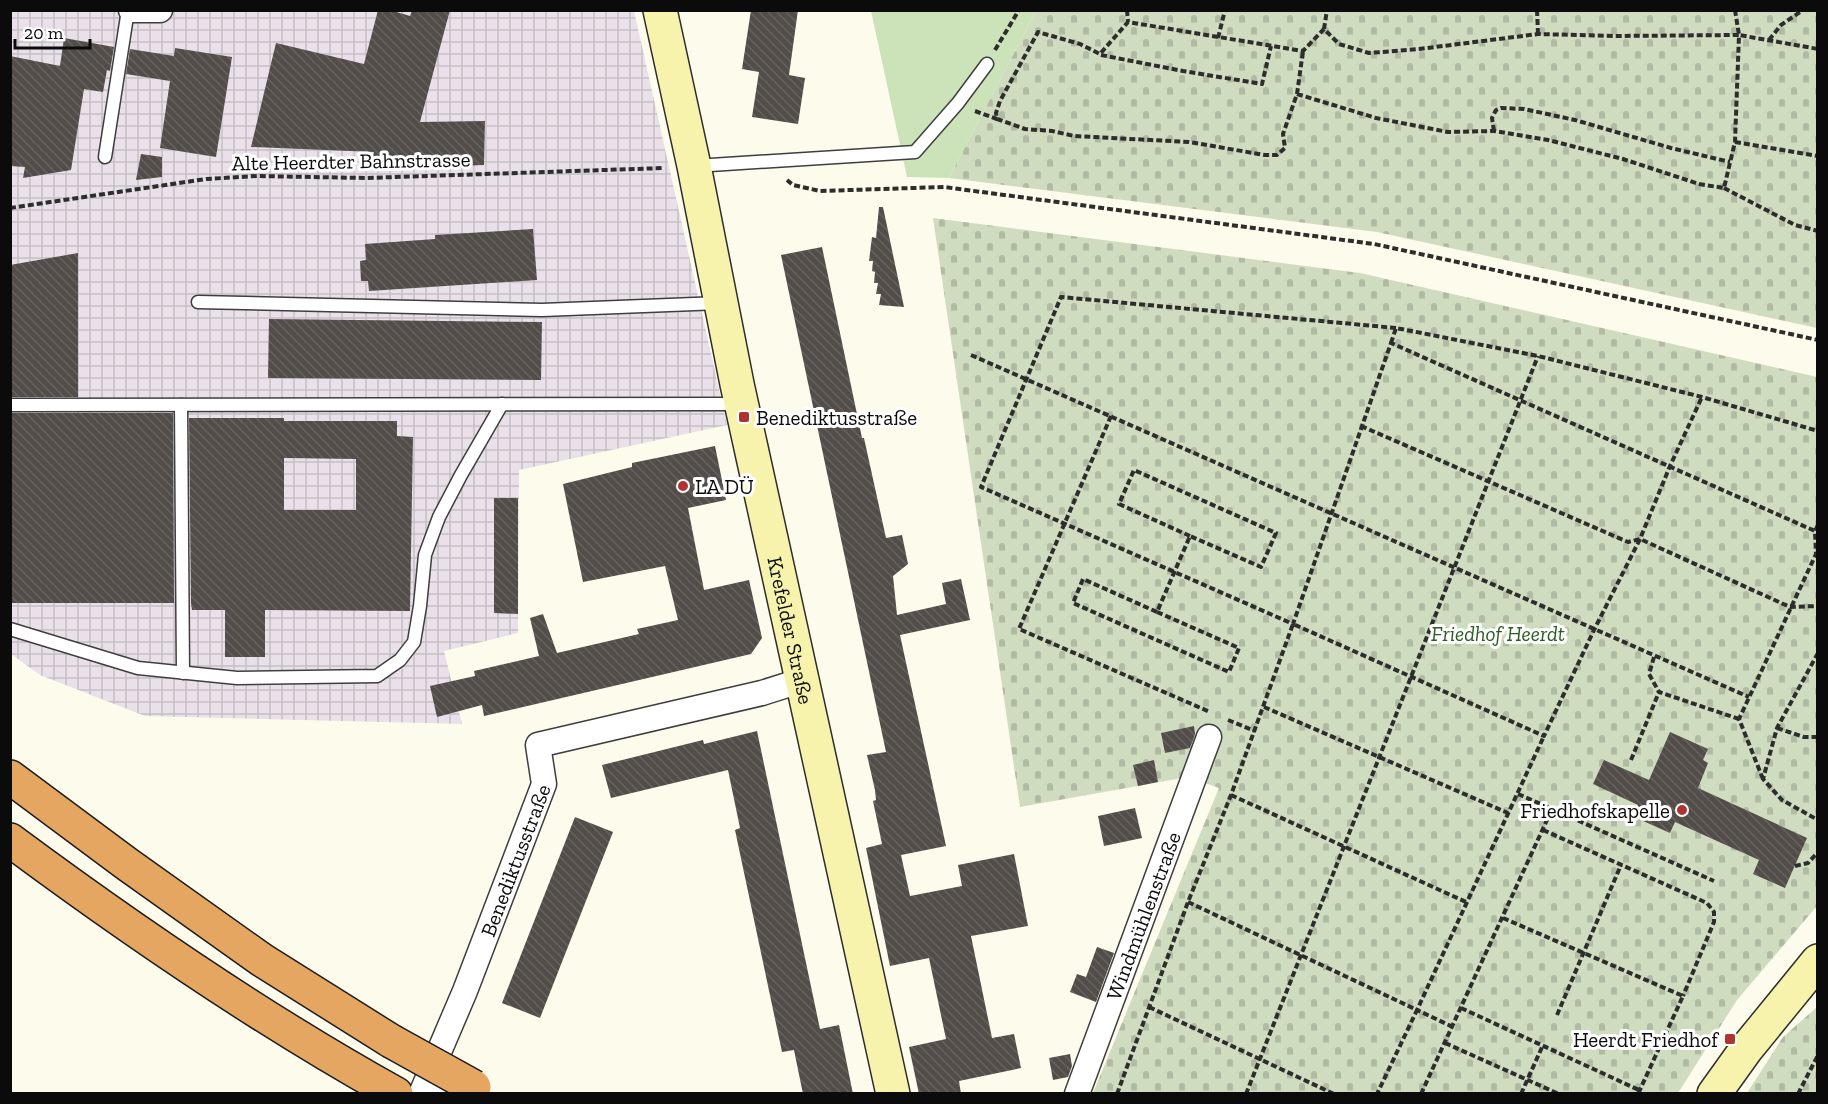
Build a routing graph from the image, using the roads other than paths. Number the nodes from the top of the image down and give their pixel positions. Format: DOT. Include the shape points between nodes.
graph roads {
  1 [pos="129,10"];
  2 [pos="160,10"];
  3 [pos="660,10"];
  4 [pos="987,64"];
  5 [pos="105,157"];
  6 [pos="694,166"];
  7 [pos="198,302"];
  8 [pos="721,303"];
  9 [pos="502,404"];
  10 [pos="741,404"];
  11 [pos="10,405"];
  12 [pos="182,405"];
  13 [pos="10,629"];
  14 [pos="183,673"];
  15 [pos="803,680"];
  16 [pos="1209,738"];
  17 [pos="10,777"];
  18 [pos="10,840"];
  19 [pos="1818,961"];
  20 [pos="412,1089"];
  21 [pos="486,1094"];
  22 [pos="893,1094"];
  23 [pos="1077,1094"];
  24 [pos="1714,1094"];
  1 -- 2 [label="street"];
  1 -- 5 [label="lane"];
  3 -- 6 [label="main road, Krefelder Straße"];
  4 -- 6 [label="lane" via="915,152"];
  6 -- 8 [label="main road, Krefelder Straße"];
  7 -- 8 [label="lane" via="542,310"];
  8 -- 10 [label="main road, Krefelder Straße"];
  9 -- 10 [label="lane"];
  9 -- 12 [label="lane"];
  9 -- 14 [label="lane" via="439,517 425,555 414,642 399,660 377,676 237,678"];
  10 -- 15 [label="main road, Krefelder Straße"];
  11 -- 12 [label="lane"];
  12 -- 14 [label="lane"];
  13 -- 14 [label="lane" via="138,669"];
  15 -- 20 [label="street, Benediktusstraße" via="538,745 544,784 465,991"];
  15 -- 22 [label="main road, Krefelder Straße"];
  16 -- 23 [label="street, Windmühlenstraße"];
  17 -- 21 [label="highway, bridge" via="262,960 391,1041"];
  18 -- 20 [label="highway" via="239,1001"];
  19 -- 24 [label="main road"];
}
